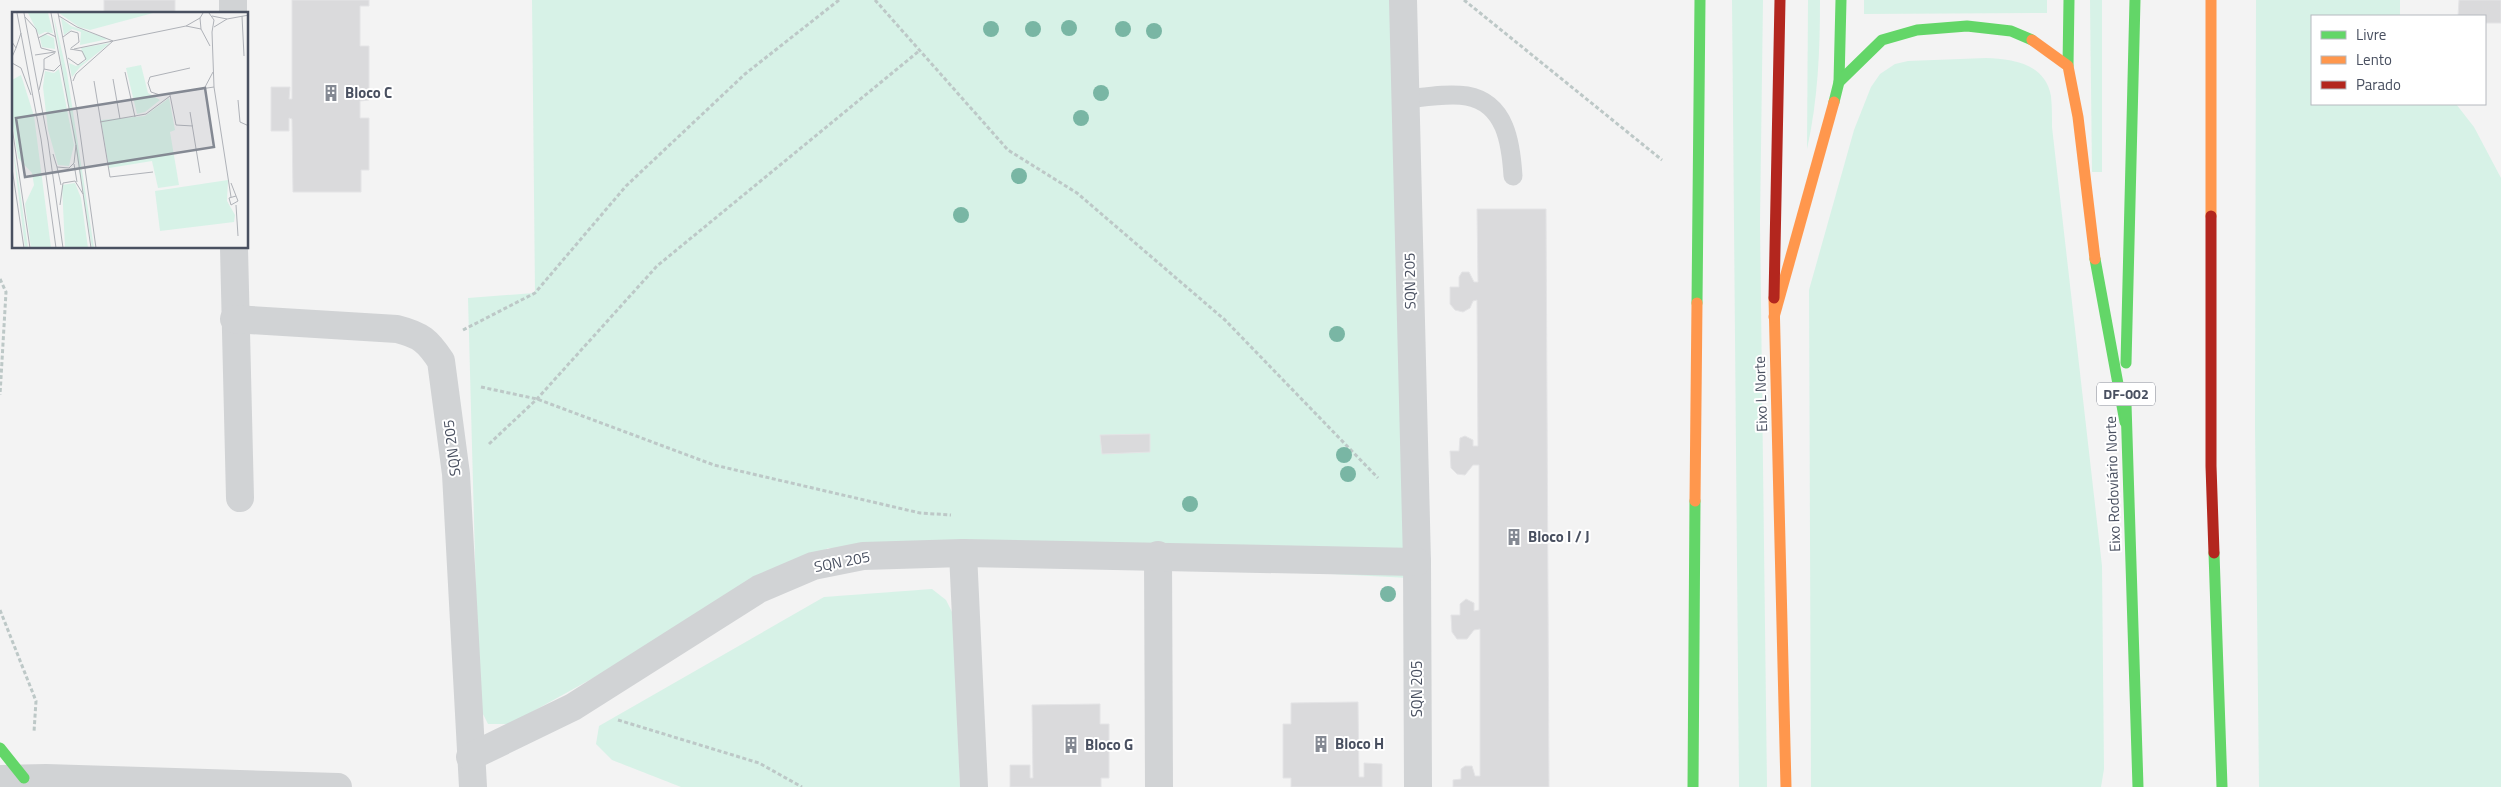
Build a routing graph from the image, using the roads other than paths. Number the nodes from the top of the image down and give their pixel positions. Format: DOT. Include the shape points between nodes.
graph roads {
  1 [pos="1404,0"];
  2 [pos="1700,0"];
  3 [pos="1780,0"];
  4 [pos="1841,0"];
  5 [pos="2068,0"];
  6 [pos="2134,0"];
  7 [pos="2211,0"];
  8 [pos="2068,66"];
  9 [pos="1840,82"];
  10 [pos="1406,99"];
  11 [pos="1513,176"];
  12 [pos="234,249"];
  13 [pos="1774,317"];
  14 [pos="234,319"];
  15 [pos="2125,422"];
  16 [pos="240,498"];
  17 [pos="963,553"];
  18 [pos="1158,555"];
  19 [pos="1417,562"];
  20 [pos="0,748"];
  21 [pos="470,757"];
  22 [pos="17,780"];
  23 [pos="338,787"];
  24 [pos="473,787"];
  25 [pos="974,787"];
  26 [pos="1159,787"];
  27 [pos="1418,787"];
  28 [pos="1693,787"];
  29 [pos="1786,787"];
  30 [pos="2138,787"];
  31 [pos="2222,787"];
  1 -- 10 [label="street, SQN 205"];
  2 -- 28 [label="main road"];
  3 -- 13 [label="main road, Eixo L Norte"];
  4 -- 9 [label="main road"];
  5 -- 8 [label="main road"];
  6 -- 15 [label="main road, Eixo Rodoviário Norte / DF-002"];
  7 -- 31 [label="main road" via="2211,466"];
  8 -- 9 [label="main road" via="2039,43 2011,31 1968,26 1917,30 1882,40"];
  8 -- 15 [label="main road" via="2078,116 2090,231"];
  9 -- 13 [label="main road"];
  10 -- 11 [label="lane" via="1468,96 1489,106 1503,124 1510,143"];
  10 -- 19 [label="street, SQN 205"];
  12 -- 14 [label="street"];
  13 -- 29 [label="main road, Eixo L Norte"];
  14 -- 16 [label="street"];
  14 -- 21 [label="street, SQN 205" via="398,329 417,334 432,346 441,362 456,474"];
  15 -- 30 [label="main road, Eixo Rodoviário Norte / DF-002"];
  17 -- 18 [label="street, SQN 205"];
  17 -- 21 [label="street, SQN 205" via="863,556 813,566 759,590 573,707"];
  17 -- 25 [label="street"];
  18 -- 19 [label="street, SQN 205"];
  18 -- 26 [label="street"];
  19 -- 27 [label="street, SQN 205"];
  20 -- 22 [label="main road"];
  21 -- 24 [label="street, SQN 205"];
  22 -- 23 [label="street"];
}
